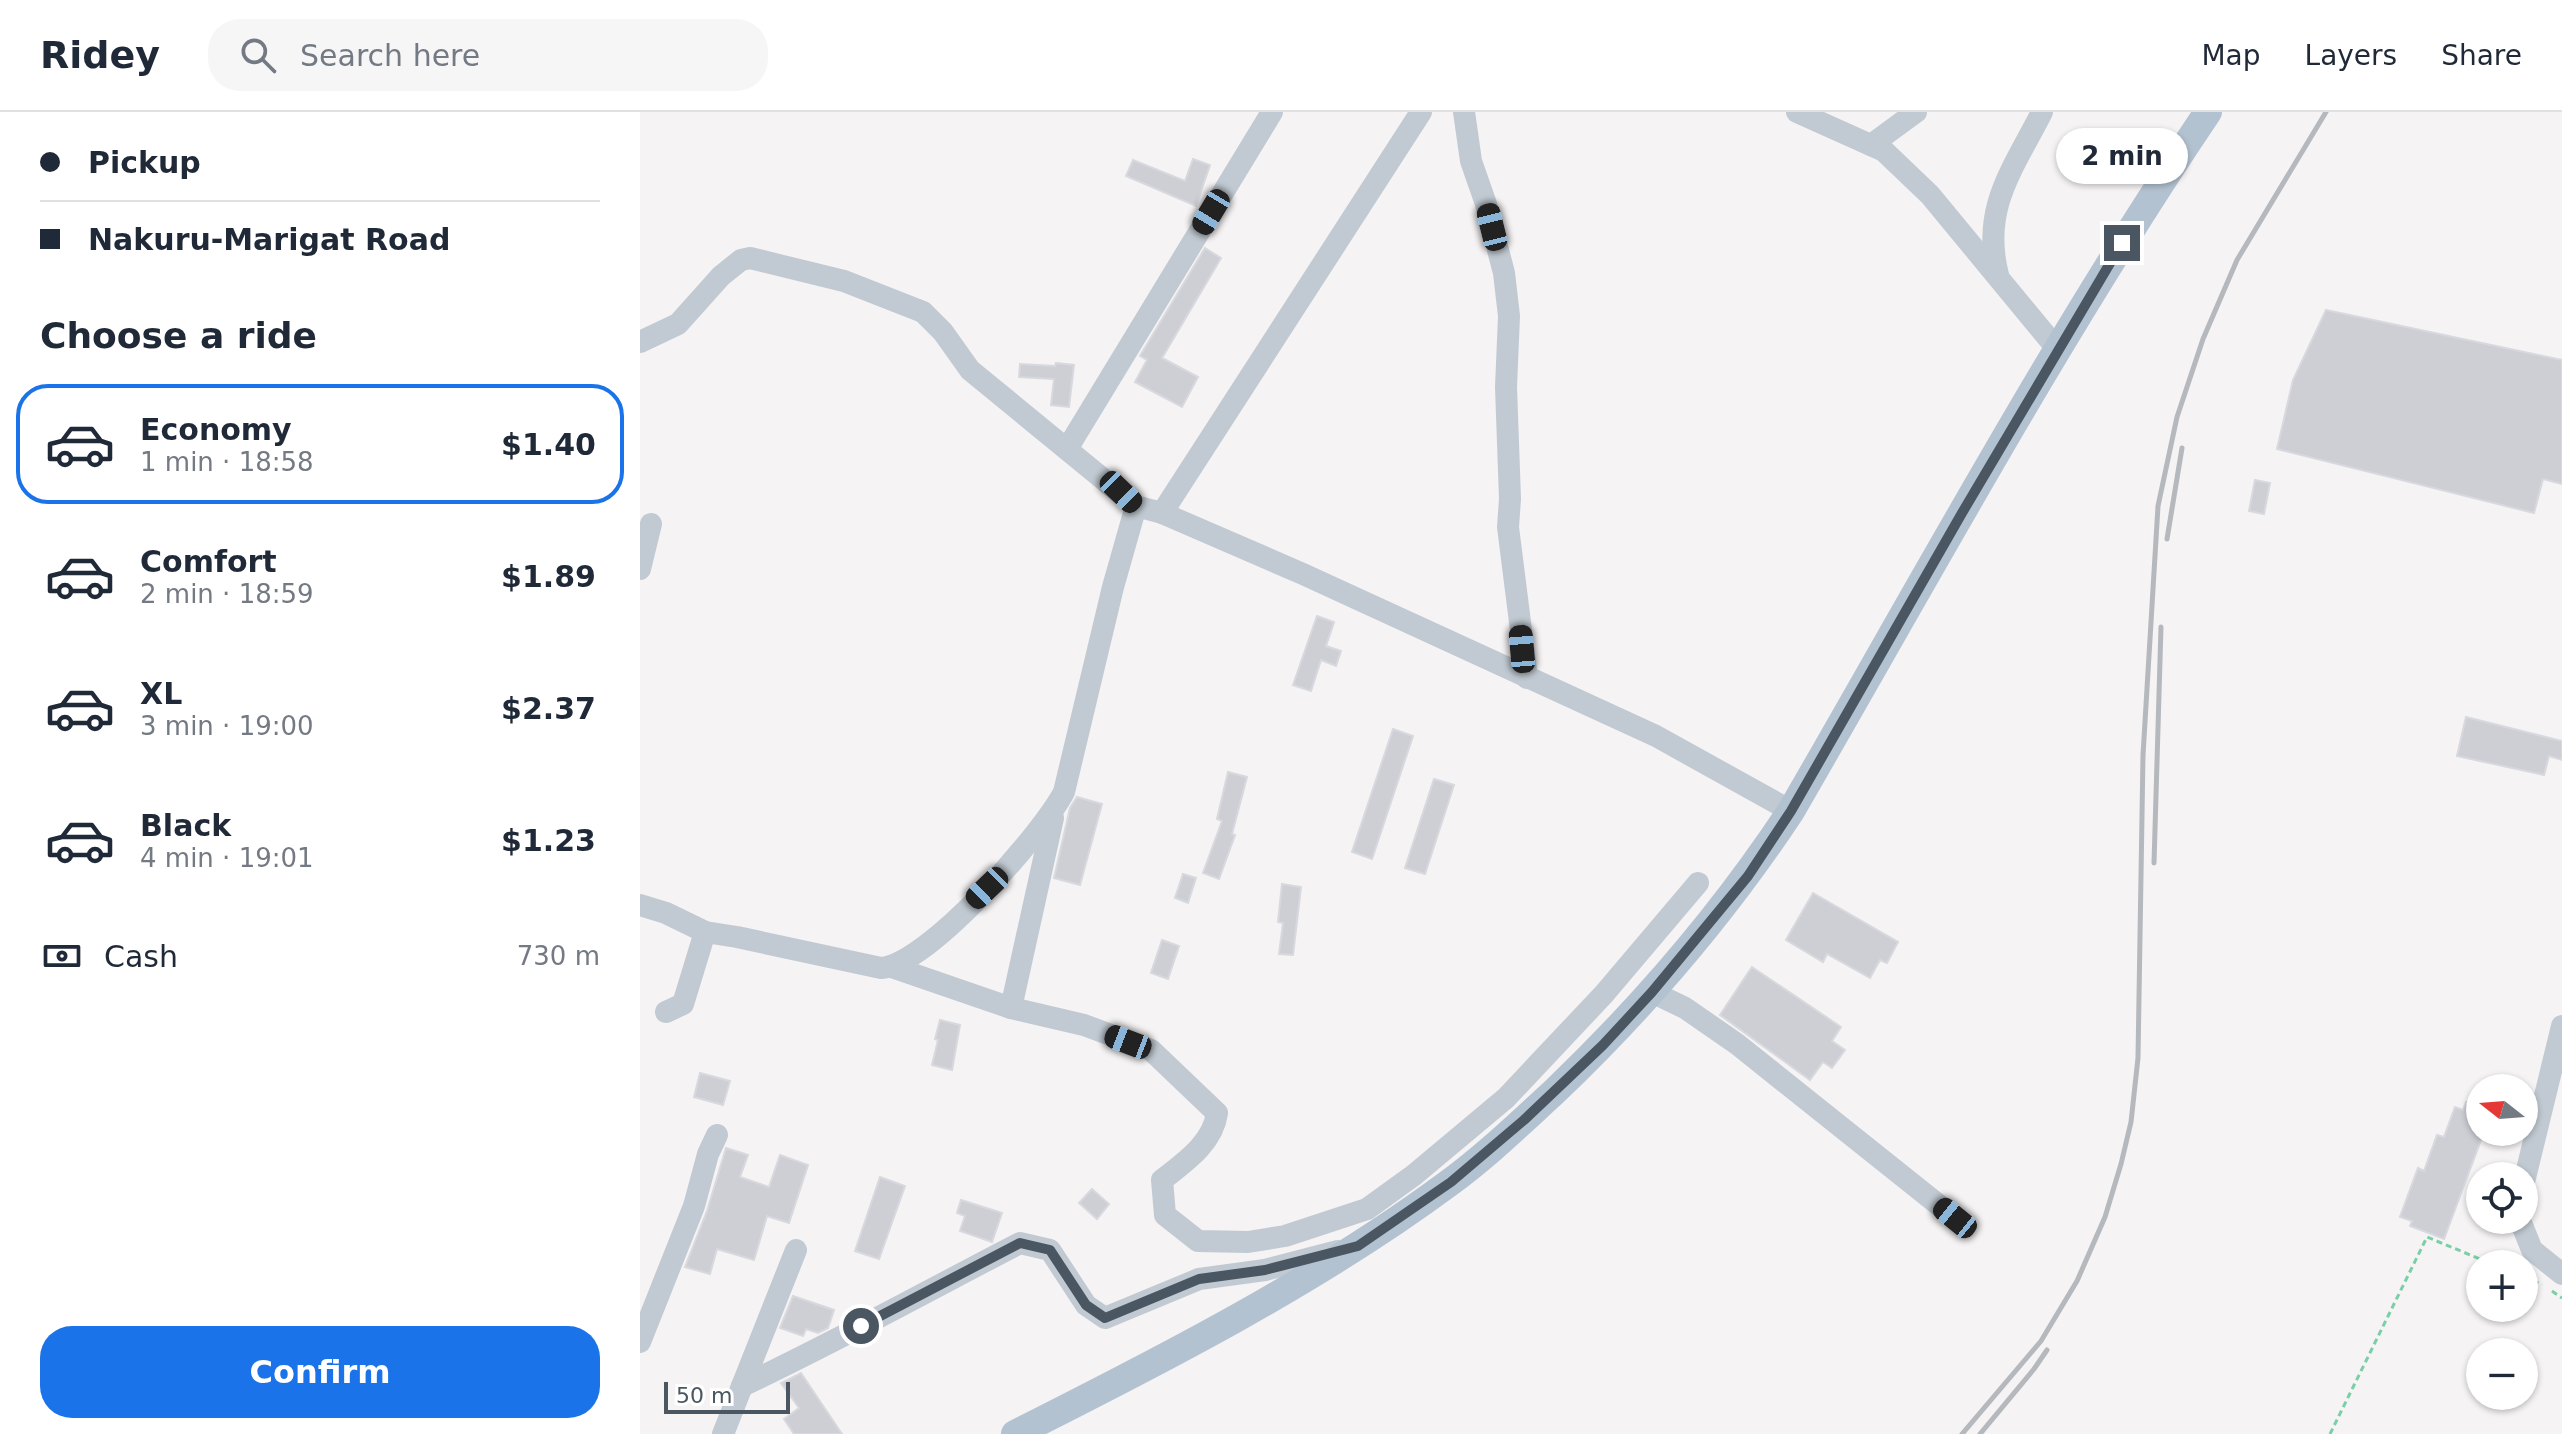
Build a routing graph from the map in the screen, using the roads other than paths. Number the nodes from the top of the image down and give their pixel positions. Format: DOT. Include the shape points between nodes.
graph roads {
  1 [pos="1272,112"];
  2 [pos="1421,112"];
  3 [pos="1464,112"];
  4 [pos="1797,112"];
  5 [pos="1916,112"];
  6 [pos="2042,112"];
  7 [pos="2208,112"];
  8 [pos="1871,145"];
  9 [pos="1998,278"];
  10 [pos="640,342"];
  11 [pos="2058,350"];
  12 [pos="1067,449"];
  13 [pos="1136,506"];
  14 [pos="1162,513"];
  15 [pos="651,524"];
  16 [pos="640,569"];
  17 [pos="1527,678"];
  18 [pos="1054,811"];
  19 [pos="1791,811"];
  20 [pos="1698,883"];
  21 [pos="640,905"];
  22 [pos="705,932"];
  23 [pos="892,967"];
  24 [pos="1652,992"];
  25 [pos="1011,1008"];
  26 [pos="666,1012"];
  27 [pos="2562,1026"];
  28 [pos="717,1135"];
  29 [pos="2529,1162"];
  30 [pos="1955,1218"];
  31 [pos="2526,1234"];
  32 [pos="1198,1241"];
  33 [pos="1358,1246"];
  34 [pos="796,1250"];
  35 [pos="1265,1270"];
  36 [pos="2562,1274"];
  37 [pos="640,1342"];
  38 [pos="742,1386"];
  39 [pos="723,1434"];
  40 [pos="1015,1434"];
  1 -- 12 [label="street"];
  2 -- 14 [label="street"];
  3 -- 17 [label="street" via="1471,161 1504,273 1509,316 1508,527"];
  4 -- 8 [label="street"];
  5 -- 8 [label="street"];
  6 -- 9 [label="street" via="1999,196 1991,229"];
  7 -- 11 [label="main road"];
  8 -- 9 [label="street" via="1930,195"];
  9 -- 11 [label="street"];
  10 -- 12 [label="street" via="678,324 741,260 844,281 923,312 970,370"];
  11 -- 19 [label="main road"];
  12 -- 13 [label="street"];
  13 -- 14 [label="street"];
  13 -- 18 [label="street" via="1064,792"];
  14 -- 17 [label="street"];
  15 -- 16 [label="street"];
  17 -- 19 [label="street" via="1656,736"];
  18 -- 23 [label="street" via="937,937"];
  18 -- 25 [label="street"];
  19 -- 24 [label="main road" via="1748,876"];
  20 -- 32 [label="street" via="1506,1098 1367,1209 1285,1236"];
  21 -- 22 [label="street"];
  22 -- 23 [label="street"];
  22 -- 26 [label="street" via="683,1004"];
  23 -- 25 [label="street"];
  24 -- 30 [label="street" via="1737,1044"];
  24 -- 33 [label="main road" via="1524,1120 1451,1182"];
  25 -- 32 [label="street" via="1084,1025 1151,1050 1217,1113 1215,1129 1189,1160 1162,1180 1165,1215"];
  27 -- 29 [label="street"];
  28 -- 37 [label="street"];
  31 -- 36 [label="street" via="2532,1250"];
  32 -- 35 [label="street"];
  33 -- 35 [label="street"];
  33 -- 40 [label="main road" via="1146,1368"];
  34 -- 38 [label="street"];
  35 -- 38 [label="street" via="1199,1279 1105,1318 1086,1305 1050,1250 1020,1243"];
  38 -- 39 [label="street"];
}
